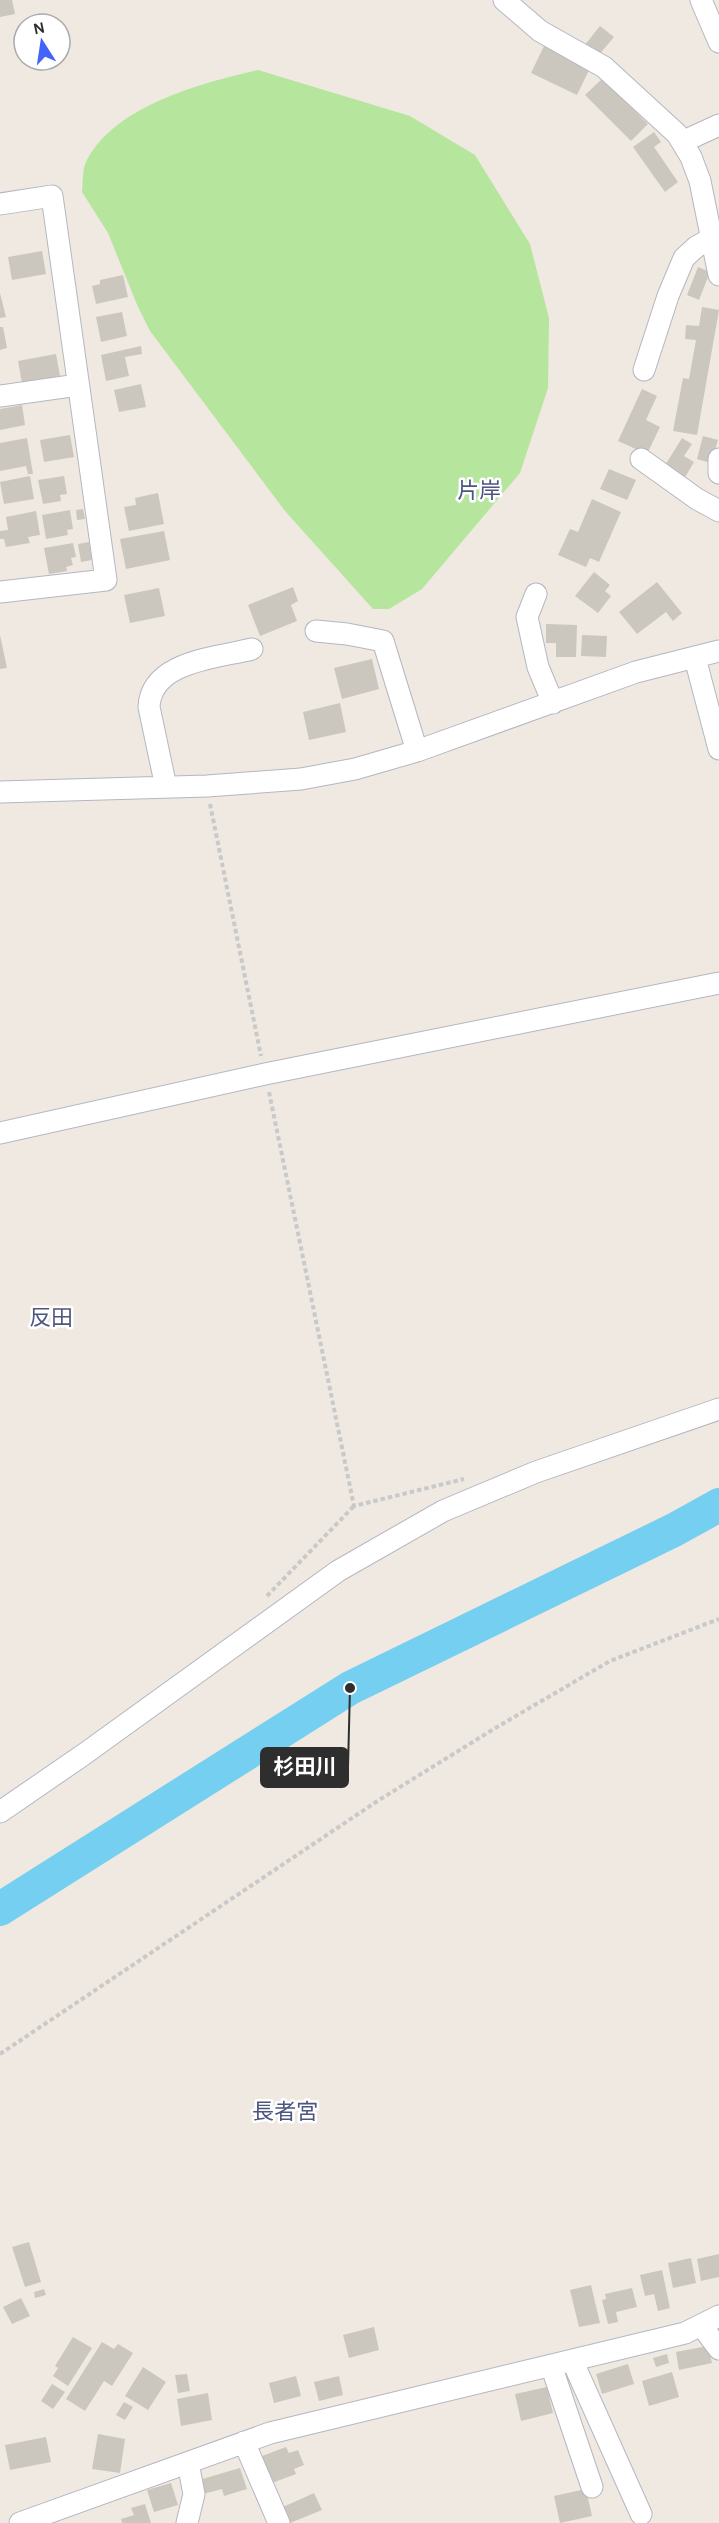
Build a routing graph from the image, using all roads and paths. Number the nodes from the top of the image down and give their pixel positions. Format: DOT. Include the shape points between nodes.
graph roads {
  1 [pos="504,0"];
  2 [pos="701,0"];
  3 [pos="719,42"];
  4 [pos="719,124"];
  5 [pos="682,142"];
  6 [pos="0,204"];
  7 [pos="712,238"];
  8 [pos="719,275"];
  9 [pos="644,370"];
  10 [pos="78,385"];
  11 [pos="0,396"];
  12 [pos="641,459"];
  13 [pos="719,459"];
  14 [pos="719,473"];
  15 [pos="719,511"];
  16 [pos="0,592"];
  17 [pos="536,594"];
  18 [pos="316,631"];
  19 [pos="252,649"];
  20 [pos="712,650"];
  21 [pos="553,704"];
  22 [pos="719,749"];
  23 [pos="417,751"];
  24 [pos="207,786"];
  25 [pos="166,787"];
  26 [pos="0,792"];
  27 [pos="719,983"];
  28 [pos="265,1074"];
  29 [pos="0,1133"];
  30 [pos="719,1409"];
  31 [pos="466,1478"];
  32 [pos="354,1506"];
  33 [pos="260,1603"];
  34 [pos="719,1619"];
  35 [pos="0,1812"];
  36 [pos="0,2054"];
  37 [pos="710,2320"];
  38 [pos="719,2349"];
  39 [pos="562,2363"];
  40 [pos="244,2442"];
  41 [pos="188,2463"];
  42 [pos="592,2487"];
  43 [pos="641,2514"];
  44 [pos="20,2523"];
  45 [pos="187,2523"];
  46 [pos="279,2523"];
  1 -- 5 [label="street" via="540,31 604,67 663,119"];
  2 -- 3 [label="street"];
  4 -- 5 [label="street"];
  5 -- 7 [label="street" via="700,181"];
  6 -- 10 [label="street" via="52,196"];
  7 -- 8 [label="street"];
  7 -- 9 [label="street" via="684,258"];
  10 -- 11 [label="street"];
  10 -- 16 [label="street" via="106,580"];
  12 -- 15 [label="street"];
  13 -- 14 [label="street"];
  17 -- 21 [label="street" via="527,617 538,667"];
  18 -- 23 [label="street" via="383,641"];
  19 -- 25 [label="street" via="183,666 154,685 149,707"];
  20 -- 21 [label="street" via="636,672"];
  20 -- 22 [label="street"];
  21 -- 23 [label="street"];
  23 -- 24 [label="street" via="301,779"];
  24 -- 25 [label="street"];
  24 -- 28 [label="path"];
  25 -- 26 [label="street"];
  27 -- 28 [label="street"];
  28 -- 29 [label="street"];
  28 -- 32 [label="path"];
  30 -- 35 [label="street" via="536,1472 443,1511 338,1571"];
  31 -- 32 [label="path"];
  32 -- 33 [label="path"];
  34 -- 36 [label="path" via="610,1661 497,1727 379,1800"];
  37 -- 38 [label="street"];
  37 -- 39 [label="street" via="685,2333"];
  39 -- 40 [label="street"];
  39 -- 42 [label="street"];
  39 -- 43 [label="street"];
  40 -- 41 [label="street"];
  40 -- 46 [label="street"];
  41 -- 44 [label="street"];
  41 -- 45 [label="street" via="195,2494"];
}
